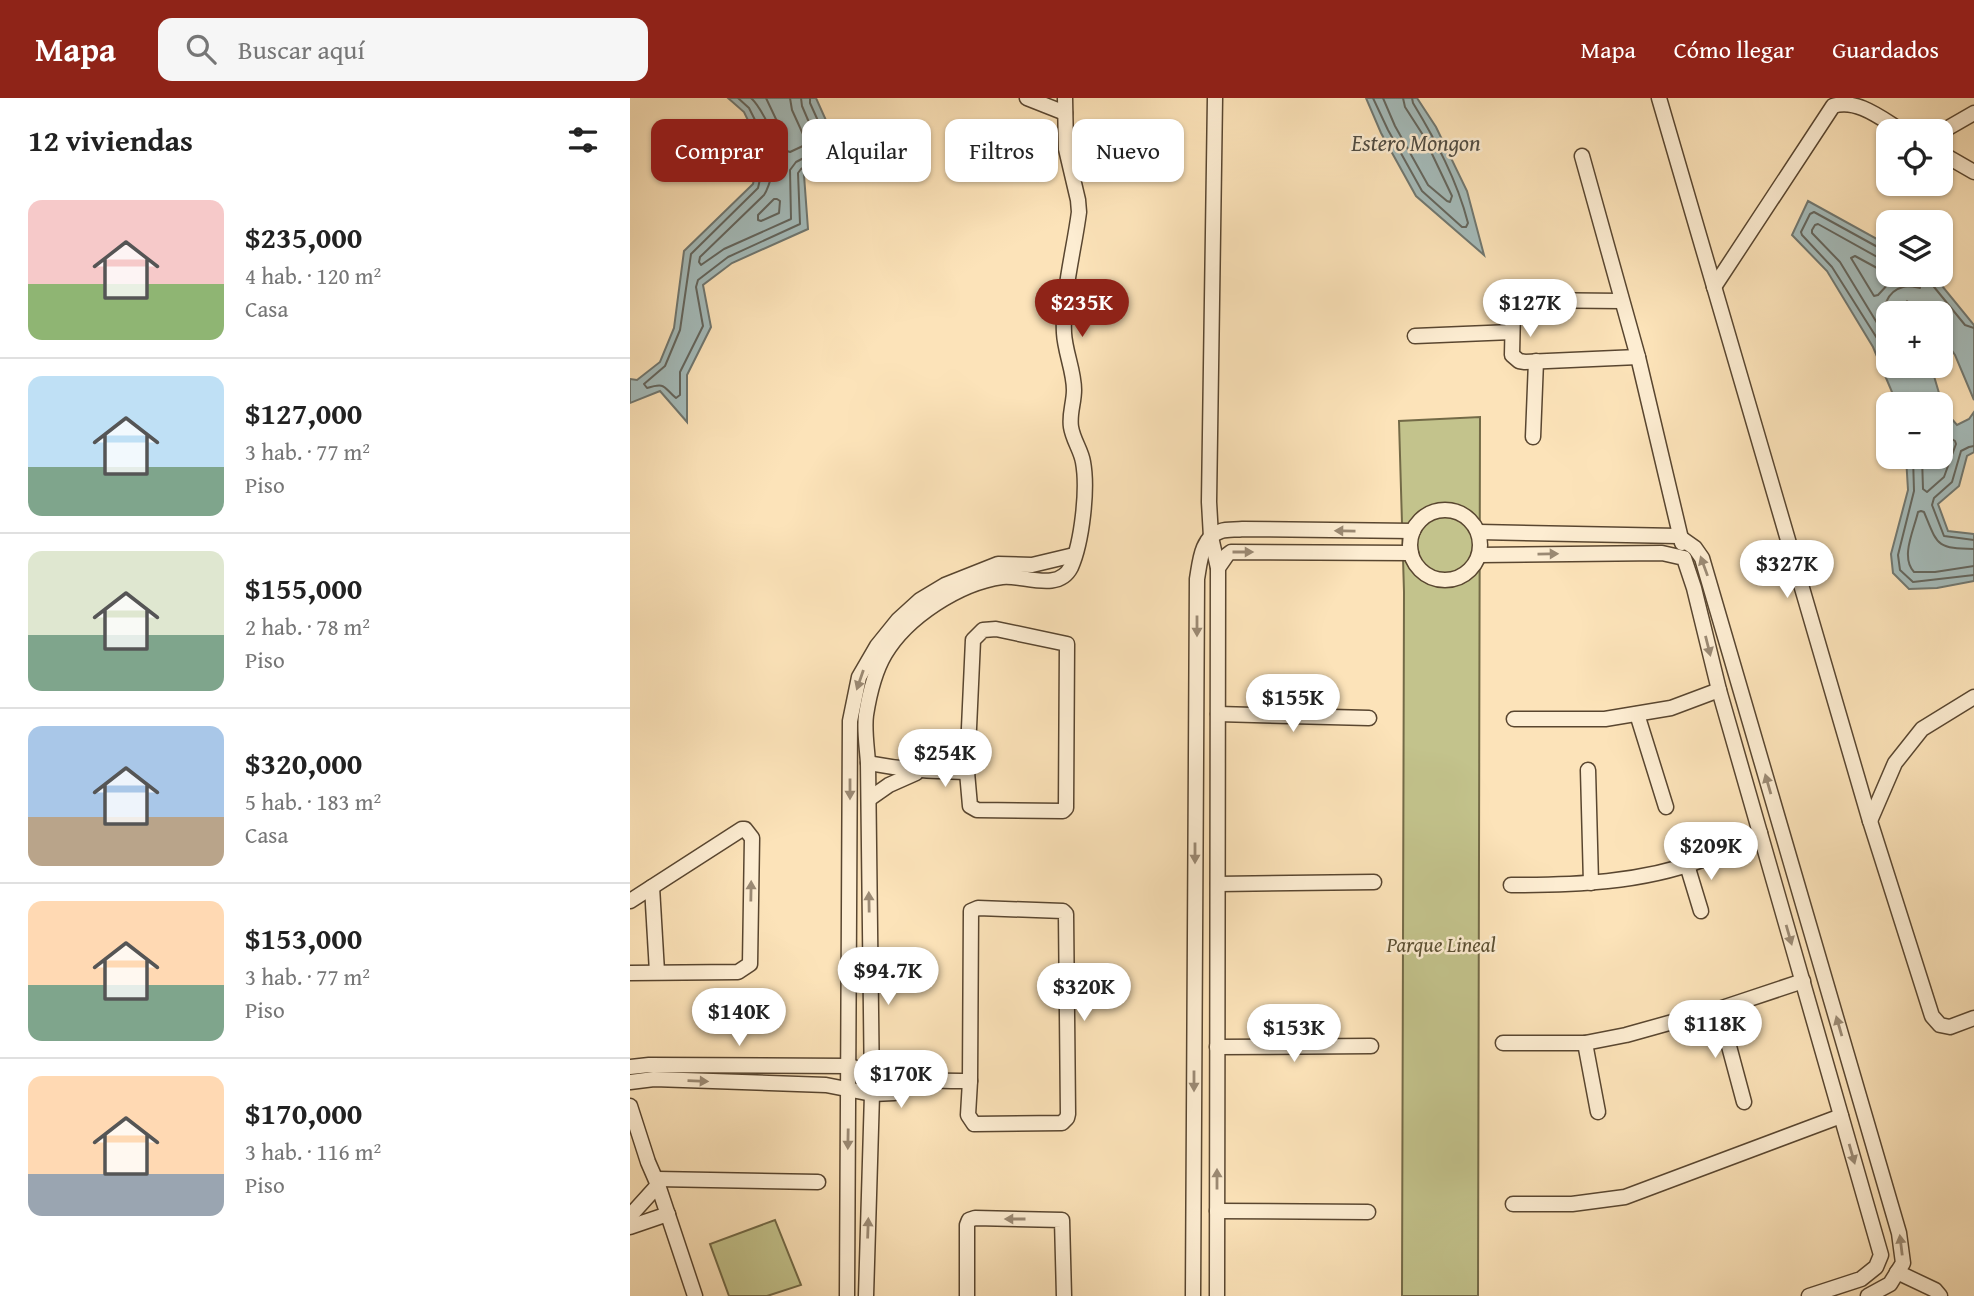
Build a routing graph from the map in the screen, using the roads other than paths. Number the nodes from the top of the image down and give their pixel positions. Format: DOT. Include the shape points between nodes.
graph roads {
  1 [pos="1027,98"];
  2 [pos="1065,98"];
  3 [pos="1215,98"];
  4 [pos="1659,98"];
  5 [pos="1065,113"];
  6 [pos="1974,113"];
  7 [pos="1882,119"];
  8 [pos="1953,125"];
  9 [pos="1582,156"];
  10 [pos="1953,160"];
  11 [pos="1974,172"];
  12 [pos="1714,287"];
  13 [pos="1621,301"];
  14 [pos="1513,332"];
  15 [pos="1415,336"];
  16 [pos="1638,357"];
  17 [pos="1536,361"];
  18 [pos="1533,437"];
  19 [pos="1413,531"];
  20 [pos="1479,532"];
  21 [pos="1211,537"];
  22 [pos="1682,539"];
  23 [pos="1411,553"];
  24 [pos="1073,555"];
  25 [pos="1479,555"];
  26 [pos="1684,558"];
  27 [pos="1042,563"];
  28 [pos="1001,564"];
  29 [pos="1218,568"];
  30 [pos="1008,577"];
  31 [pos="1043,581"];
  32 [pos="1719,690"];
  33 [pos="1974,697"];
  34 [pos="1218,714"];
  35 [pos="1637,714"];
  36 [pos="865,718"];
  37 [pos="1369,719"];
  38 [pos="1514,719"];
  39 [pos="850,721"];
  40 [pos="869,763"];
  41 [pos="1588,770"];
  42 [pos="922,771"];
  43 [pos="967,772"];
  44 [pos="869,799"];
  45 [pos="1665,807"];
  46 [pos="1870,821"];
  47 [pos="1760,833"];
  48 [pos="850,859"];
  49 [pos="869,859"];
  50 [pos="1687,864"];
  51 [pos="1374,882"];
  52 [pos="1591,883"];
  53 [pos="1218,884"];
  54 [pos="1511,885"];
  55 [pos="652,887"];
  56 [pos="630,901"];
  57 [pos="1803,902"];
  58 [pos="1782,909"];
  59 [pos="1701,911"];
  60 [pos="1195,964"];
  61 [pos="1217,965"];
  62 [pos="630,972"];
  63 [pos="657,972"];
  64 [pos="1802,981"];
  65 [pos="1719,1009"];
  66 [pos="1974,1018"];
  67 [pos="1585,1043"];
  68 [pos="1503,1044"];
  69 [pos="1371,1046"];
  70 [pos="1217,1047"];
  71 [pos="850,1066"];
  72 [pos="872,1074"];
  73 [pos="631,1075"];
  74 [pos="916,1081"];
  75 [pos="970,1081"];
  76 [pos="848,1090"];
  77 [pos="872,1094"];
  78 [pos="1744,1102"];
  79 [pos="630,1106"];
  80 [pos="1598,1112"];
  81 [pos="1841,1116"];
  82 [pos="657,1182"];
  83 [pos="818,1182"];
  84 [pos="1513,1204"];
  85 [pos="1217,1211"];
  86 [pos="1368,1212"];
  87 [pos="668,1214"];
  88 [pos="630,1216"];
  89 [pos="630,1227"];
  90 [pos="1897,1272"];
  91 [pos="695,1296"];
  92 [pos="847,1296"];
  93 [pos="866,1296"];
  94 [pos="967,1296"];
  95 [pos="1064,1296"];
  96 [pos="1193,1296"];
  97 [pos="1217,1296"];
  98 [pos="1810,1296"];
  99 [pos="1868,1296"];
  100 [pos="1940,1296"];
  1 -- 5 [label="street"];
  2 -- 5 [label="street"];
  3 -- 21 [label="street"];
  4 -- 12 [label="street"];
  5 -- 24 [label="street" via="1066,149 1079,212 1064,335 1074,386 1071,427 1085,483 1080,541"];
  6 -- 8 [label="street"];
  7 -- 12 [label="street" via="1852,104 1833,106"];
  9 -- 13 [label="street"];
  10 -- 11 [label="street"];
  12 -- 46 [label="street"];
  13 -- 14 [label="street" via="1525,300 1513,309"];
  13 -- 16 [label="street"];
  14 -- 15 [label="street"];
  14 -- 17 [label="street" via="1513,357"];
  16 -- 17 [label="street"];
  16 -- 22 [label="street"];
  17 -- 18 [label="street"];
  19 -- 20 [label="street" via="1429,514 1447,510 1464,514"];
  19 -- 21 [label="street, one-way" via="1243,529 1220,531"];
  19 -- 23 [label="street"];
  20 -- 22 [label="street"];
  20 -- 25 [label="street"];
  21 -- 29 [label="street"];
  21 -- 60 [label="street, one-way" via="1202,548 1197,579"];
  22 -- 26 [label="street"];
  57 -- 22 [label="street, one-way" via="1702,558"];
  23 -- 25 [label="street" via="1423,572 1444,580 1456,579"];
  29 -- 23 [label="street, one-way" via="1231,552"];
  24 -- 27 [label="street"];
  24 -- 31 [label="street" via="1068,571 1058,579"];
  25 -- 26 [label="street, one-way" via="1662,553"];
  26 -- 32 [label="street, one-way"];
  27 -- 28 [label="street"];
  27 -- 31 [label="street"];
  28 -- 30 [label="street"];
  28 -- 39 [label="street, one-way" via="945,585 898,620 859,677"];
  29 -- 34 [label="street"];
  30 -- 31 [label="street"];
  30 -- 36 [label="street" via="968,587 939,602 896,638 883,657"];
  32 -- 35 [label="street" via="1671,708"];
  32 -- 47 [label="street"];
  33 -- 46 [label="street" via="1922,729 1895,763"];
  34 -- 37 [label="street"];
  34 -- 53 [label="street"];
  35 -- 38 [label="street" via="1605,719"];
  35 -- 45 [label="street"];
  36 -- 39 [label="street"];
  36 -- 40 [label="street"];
  39 -- 48 [label="street, one-way"];
  40 -- 42 [label="street"];
  40 -- 44 [label="street"];
  41 -- 52 [label="street"];
  42 -- 43 [label="street"];
  42 -- 44 [label="street"];
  43 -- 43 [label="street" via="974,809 1066,808 1066,643 996,629 975,637"];
  44 -- 49 [label="street"];
  46 -- 66 [label="street" via="1932,1016 1940,1025 1950,1027"];
  47 -- 50 [label="street"];
  47 -- 58 [label="street"];
  48 -- 49 [label="street"];
  48 -- 71 [label="street"];
  72 -- 49 [label="street, one-way"];
  50 -- 52 [label="street" via="1644,877"];
  50 -- 59 [label="street"];
  51 -- 53 [label="street"];
  52 -- 54 [label="street"];
  53 -- 61 [label="street"];
  55 -- 56 [label="street"];
  55 -- 63 [label="street"];
  63 -- 55 [label="street, one-way" via="738,972 750,964 752,838 742,829"];
  57 -- 58 [label="street"];
  90 -- 57 [label="street, one-way" via="1903,1263 1899,1233"];
  58 -- 64 [label="street, one-way"];
  60 -- 61 [label="street"];
  60 -- 96 [label="street, one-way"];
  61 -- 70 [label="street"];
  62 -- 63 [label="street"];
  64 -- 65 [label="street"];
  64 -- 81 [label="street"];
  65 -- 67 [label="street"];
  65 -- 78 [label="street"];
  67 -- 68 [label="street"];
  67 -- 80 [label="street"];
  69 -- 70 [label="street"];
  85 -- 70 [label="street, one-way"];
  71 -- 72 [label="street"];
  71 -- 73 [label="street" via="649,1065"];
  71 -- 76 [label="street"];
  72 -- 74 [label="street"];
  72 -- 77 [label="street"];
  73 -- 76 [label="street, one-way"];
  74 -- 75 [label="street"];
  74 -- 77 [label="street" via="894,1093"];
  75 -- 75 [label="street" via="968,1115 974,1124 1059,1124 1067,1118 1065,912 971,911"];
  76 -- 77 [label="street"];
  76 -- 92 [label="street, one-way"];
  93 -- 77 [label="street, one-way"];
  79 -- 82 [label="street"];
  81 -- 84 [label="street" via="1625,1197 1572,1204"];
  81 -- 98 [label="street, one-way" via="1881,1255 1876,1267 1861,1279"];
  82 -- 83 [label="street"];
  82 -- 87 [label="street"];
  82 -- 88 [label="street"];
  85 -- 86 [label="street"];
  85 -- 97 [label="street"];
  87 -- 89 [label="street"];
  87 -- 91 [label="street"];
  90 -- 99 [label="street" via="1890,1284"];
  90 -- 100 [label="street"];
  95 -- 94 [label="street, one-way" via="1062,1220 975,1218 967,1225"];
}
